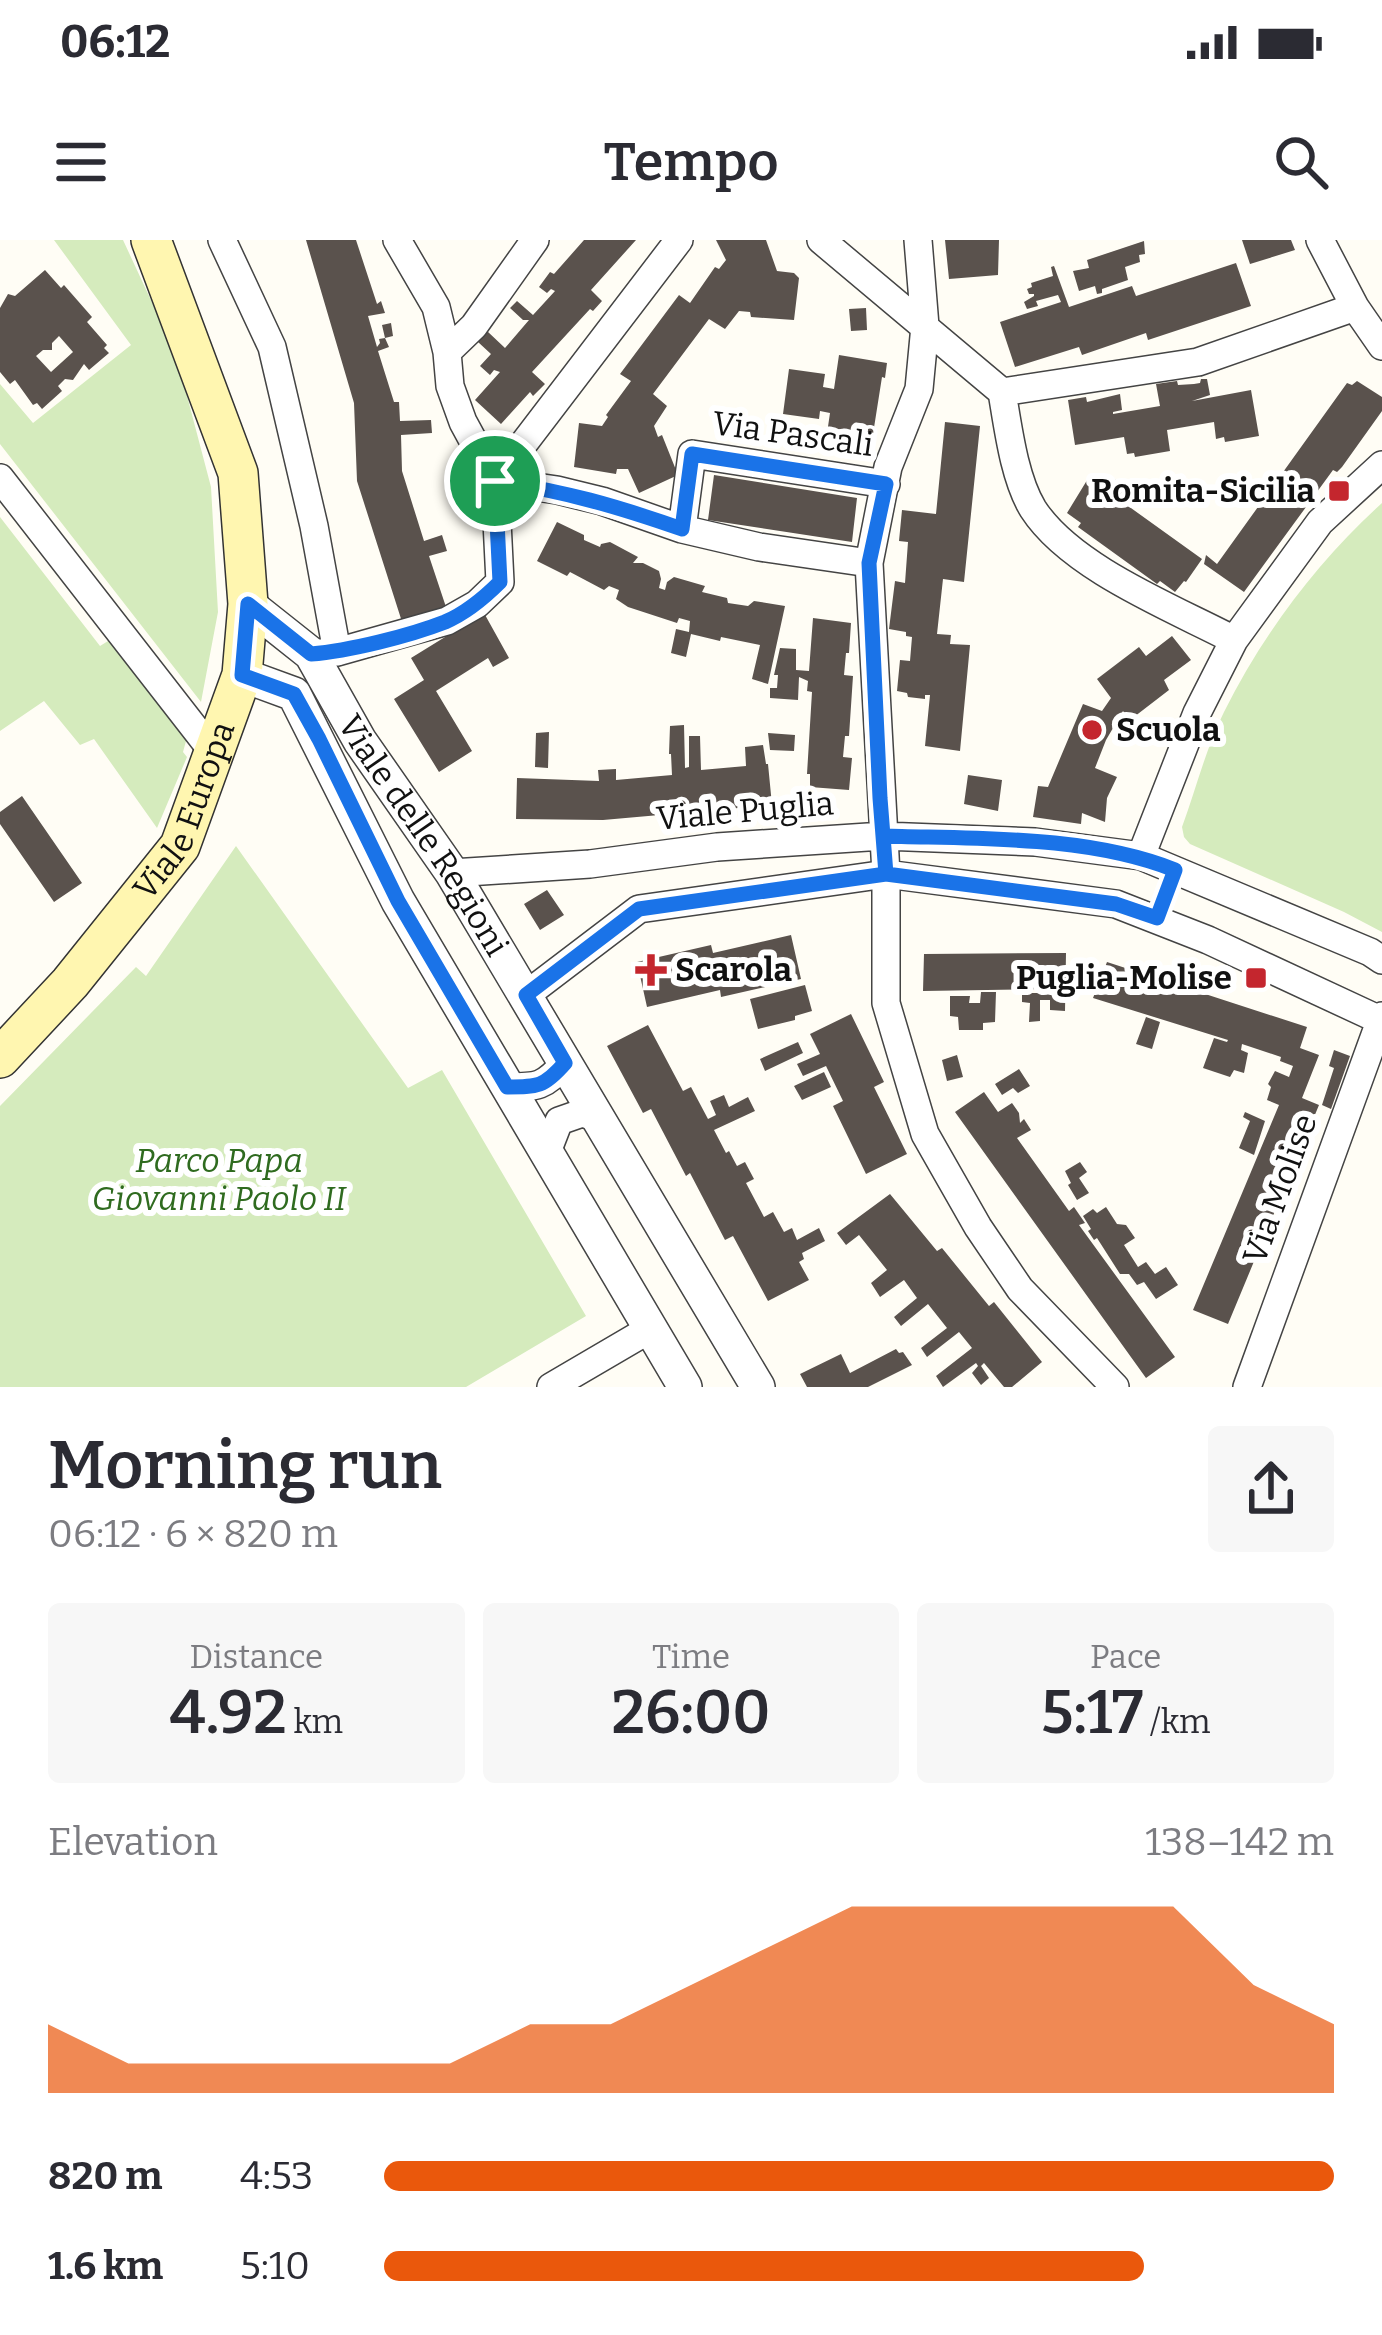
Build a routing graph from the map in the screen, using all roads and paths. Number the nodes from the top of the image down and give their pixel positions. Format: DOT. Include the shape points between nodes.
graph roads {
  1 [pos="152,240"];
  2 [pos="222,240"];
  3 [pos="397,240"];
  4 [pos="536,240"];
  5 [pos="679,240"];
  6 [pos="821,240"];
  7 [pos="918,240"];
  8 [pos="1320,240"];
  9 [pos="1355,307"];
  10 [pos="925,326"];
  11 [pos="1382,346"];
  12 [pos="447,352"];
  13 [pos="1002,392"];
  14 [pos="1382,465"];
  15 [pos="0,478"];
  16 [pos="495,481"];
  17 [pos="886,484"];
  18 [pos="682,529"];
  19 [pos="869,563"];
  20 [pos="248,604"];
  21 [pos="1234,640"];
  22 [pos="324,653"];
  23 [pos="242,675"];
  24 [pos="214,753"];
  25 [pos="883,836"];
  26 [pos="1133,855"];
  27 [pos="632,859"];
  28 [pos="1175,870"];
  29 [pos="452,873"];
  30 [pos="886,874"];
  31 [pos="1116,904"];
  32 [pos="639,909"];
  33 [pos="1157,918"];
  34 [pos="1382,960"];
  35 [pos="526,995"];
  36 [pos="1381,1019"];
  37 [pos="0,1058"];
  38 [pos="565,1063"];
  39 [pos="507,1087"];
  40 [pos="601,1119"];
  41 [pos="547,1152"];
  42 [pos="650,1330"];
  43 [pos="554,1386"];
  44 [pos="685,1387"];
  45 [pos="758,1387"];
  46 [pos="1115,1387"];
  47 [pos="1247,1387"];
  1 -- 20 [label="main road, Viale Europa" via="238,473"];
  2 -- 22 [label="street, Viale delle Regioni" via="272,347 314,526"];
  3 -- 12 [label="street" via="436,307"];
  4 -- 12 [label="street"];
  5 -- 16 [label="street"];
  6 -- 10 [label="street"];
  7 -- 10 [label="street"];
  8 -- 9 [label="street"];
  9 -- 11 [label="street"];
  9 -- 13 [label="street" via="1198,362"];
  10 -- 13 [label="street"];
  10 -- 17 [label="street" via="919,389"];
  12 -- 16 [label="street" via="463,422"];
  13 -- 21 [label="street" via="1012,453 1033,508 1066,545"];
  14 -- 21 [label="street" via="1320,522"];
  15 -- 24 [label="street"];
  16 -- 18 [label="street" via="602,501"];
  16 -- 22 [label="street" via="500,582 447,621"];
  17 -- 18 [label="street, Via Pascali" via="692,454"];
  17 -- 19 [label="street"];
  18 -- 19 [label="street"];
  19 -- 25 [label="street"];
  20 -- 22 [label="street, Viale delle Regioni"];
  20 -- 23 [label="main road, Viale Europa"];
  21 -- 26 [label="street"];
  22 -- 29 [label="street, Viale delle Regioni" via="360,741"];
  23 -- 24 [label="main road, Viale Europa"];
  23 -- 39 [label="street, Viale delle Regioni" via="294,694 398,901"];
  24 -- 37 [label="main road, Viale Europa" via="180,847"];
  25 -- 26 [label="street, Viale Puglia"];
  25 -- 27 [label="street, Viale Puglia"];
  25 -- 30 [label="street"];
  26 -- 28 [label="street, Viale Puglia"];
  26 -- 31 [label="street"];
  27 -- 29 [label="street, Viale Puglia"];
  27 -- 32 [label="street"];
  28 -- 33 [label="street"];
  28 -- 34 [label="street, Viale Puglia"];
  29 -- 35 [label="street, Viale delle Regioni"];
  30 -- 31 [label="street"];
  30 -- 32 [label="street"];
  30 -- 46 [label="street" via="886,1003 925,1134 1020,1289"];
  31 -- 33 [label="street"];
  32 -- 35 [label="street"];
  33 -- 36 [label="street"];
  35 -- 38 [label="street, Viale delle Regioni"];
  36 -- 47 [label="street, Via Molise"];
  38 -- 39 [label="street" via="539,1087"];
  38 -- 40 [label="street, Viale delle Regioni"];
  39 -- 41 [label="street, Viale delle Regioni"];
  40 -- 41 [label="street" via="583,1113 559,1121"];
  40 -- 45 [label="street, Viale delle Regioni"];
  41 -- 42 [label="street, Viale delle Regioni"];
  42 -- 43 [label="street"];
  42 -- 44 [label="street, Viale delle Regioni"];
}
